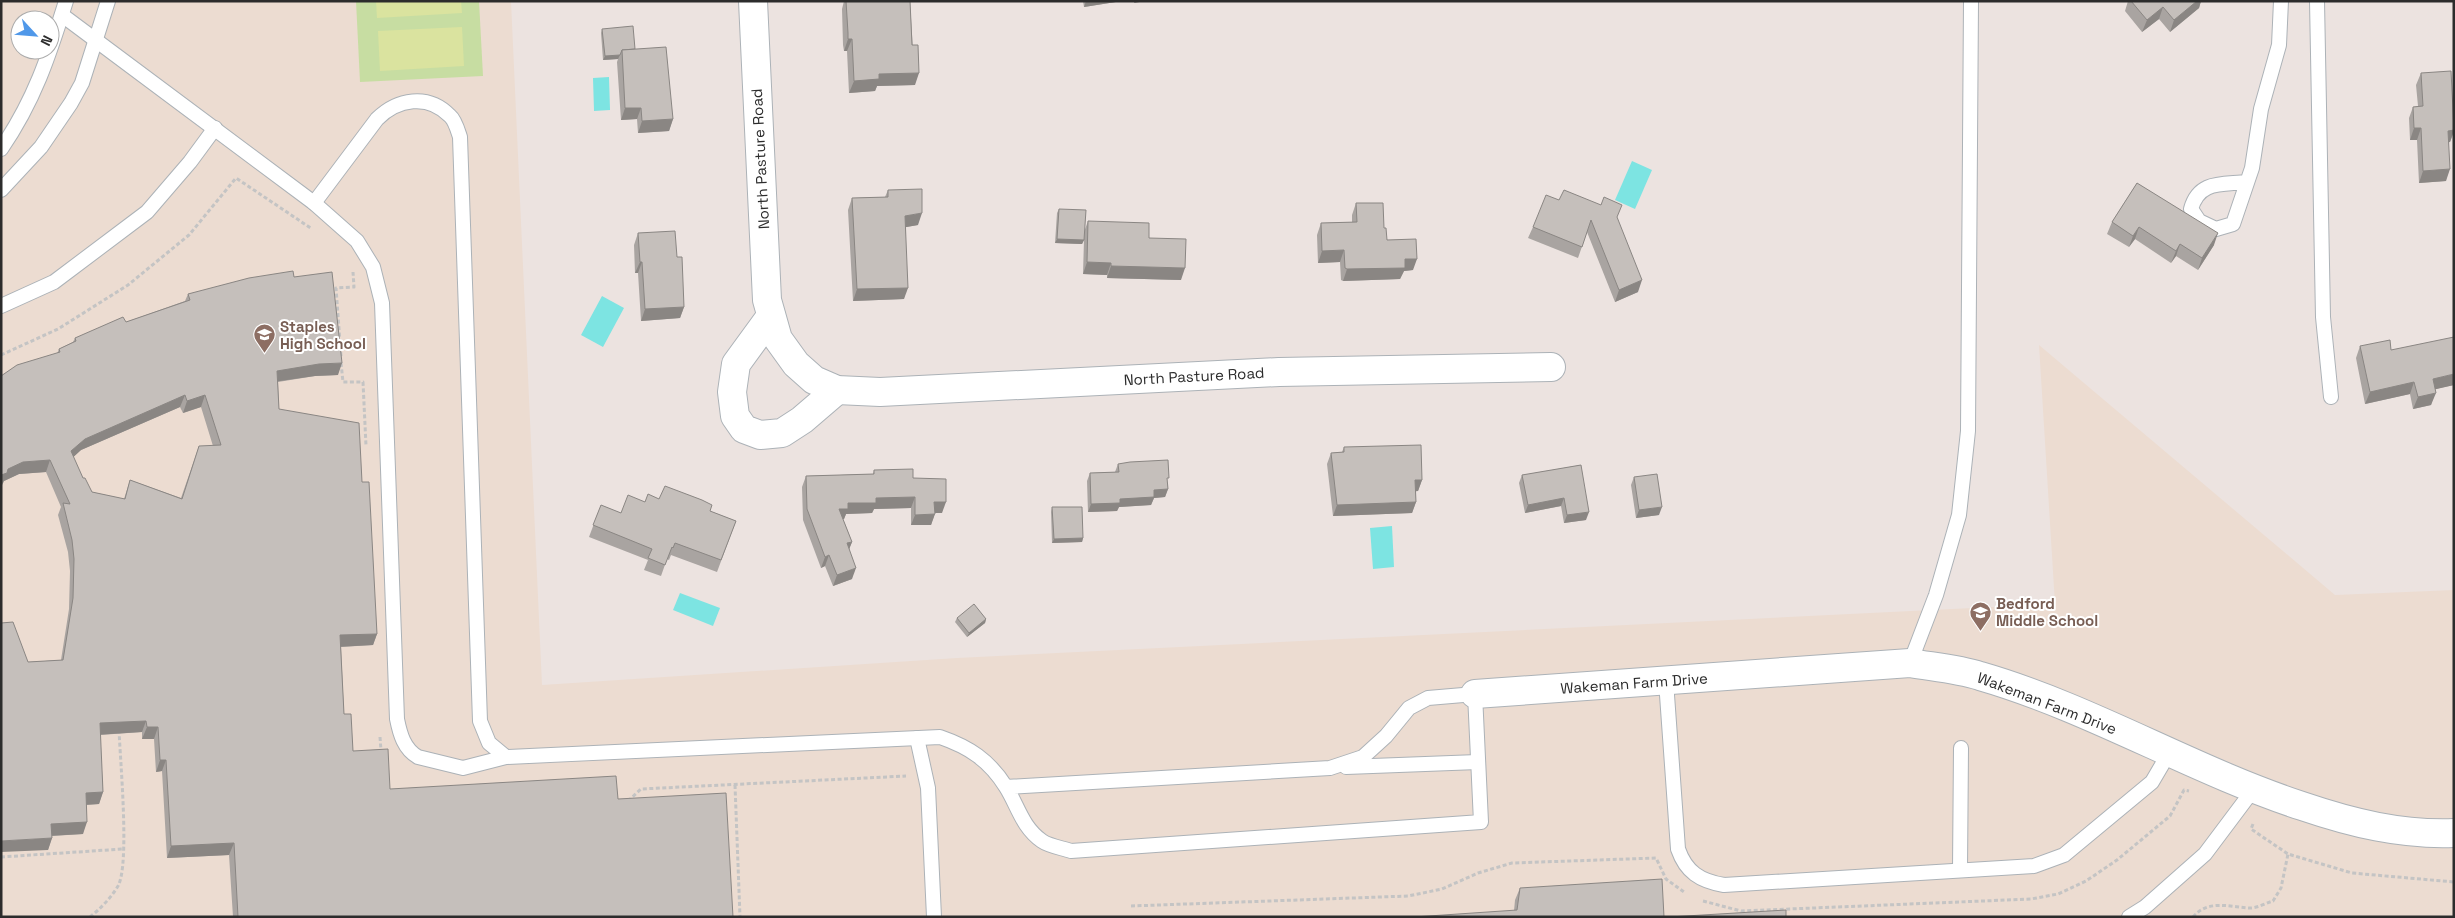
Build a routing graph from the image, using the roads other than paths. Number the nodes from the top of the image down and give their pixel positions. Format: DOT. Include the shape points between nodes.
graph roads {
  1 [pos="108,1"];
  2 [pos="753,1"];
  3 [pos="1971,1"];
  4 [pos="2281,1"];
  5 [pos="2317,1"];
  6 [pos="64,8"];
  7 [pos="96,39"];
  8 [pos="215,128"];
  9 [pos="1,149"];
  10 [pos="2247,182"];
  11 [pos="1,190"];
  12 [pos="314,203"];
  13 [pos="1,306"];
  14 [pos="771,316"];
  15 [pos="1551,367"];
  16 [pos="837,390"];
  17 [pos="2331,397"];
  18 [pos="1910,663"];
  19 [pos="1666,680"];
  20 [pos="1475,694"];
  21 [pos="917,738"];
  22 [pos="1961,748"];
  23 [pos="2169,753"];
  24 [pos="506,757"];
  25 [pos="1478,762"];
  26 [pos="1330,768"];
  27 [pos="1006,787"];
  28 [pos="2246,799"];
  29 [pos="2454,833"];
  30 [pos="1960,870"];
  31 [pos="934,917"];
  32 [pos="2129,917"];
  1 -- 7 [label="lane"];
  2 -- 14 [label="street, North Pasture Road" via="767,300"];
  3 -- 18 [label="lane" via="1968,431 1959,515 1936,594"];
  4 -- 10 [label="lane" via="2279,45 2261,109"];
  5 -- 17 [label="lane" via="2323,317"];
  6 -- 7 [label="lane"];
  6 -- 9 [label="lane" via="32,99"];
  7 -- 8 [label="lane"];
  7 -- 11 [label="lane" via="82,83 57,127"];
  8 -- 12 [label="lane"];
  8 -- 13 [label="lane" via="147,212 54,282"];
  12 -- 24 [label="lane" via="364,251 373,266 382,303 400,732 413,754 427,761 462,768"];
  12 -- 24 [label="lane" via="388,108 408,100 432,104 451,116 460,137 480,721 489,744"];
  14 -- 16 [label="street, North Pasture Road" via="778,339 796,364 814,380"];
  14 -- 16 [label="street" via="736,364 732,392 735,416 744,429 760,436 782,433"];
  15 -- 16 [label="street, North Pasture Road" via="1279,372 880,392"];
  18 -- 19 [label="street, Wakeman Farm Drive"];
  18 -- 23 [label="street, Wakeman Farm Drive" via="1979,675 2060,705"];
  19 -- 20 [label="street, Wakeman Farm Drive"];
  19 -- 30 [label="lane" via="1678,849 1682,860 1695,875 1724,885"];
  20 -- 25 [label="lane"];
  20 -- 26 [label="lane" via="1428,698 1409,708 1363,757"];
  21 -- 24 [label="lane"];
  21 -- 27 [label="lane" via="940,737 964,745 984,760"];
  21 -- 31 [label="lane" via="928,788"];
  22 -- 30 [label="lane"];
  23 -- 28 [label="street, Wakeman Farm Drive"];
  23 -- 30 [label="lane" via="2152,782 2064,855 2034,866"];
  25 -- 26 [label="lane"];
  25 -- 27 [label="lane" via="1481,822 1071,851 1042,842 1022,821"];
  26 -- 27 [label="lane"];
  28 -- 29 [label="street, Wakeman Farm Drive" via="2392,830"];
  28 -- 32 [label="lane" via="2205,854 2145,908"];
}
